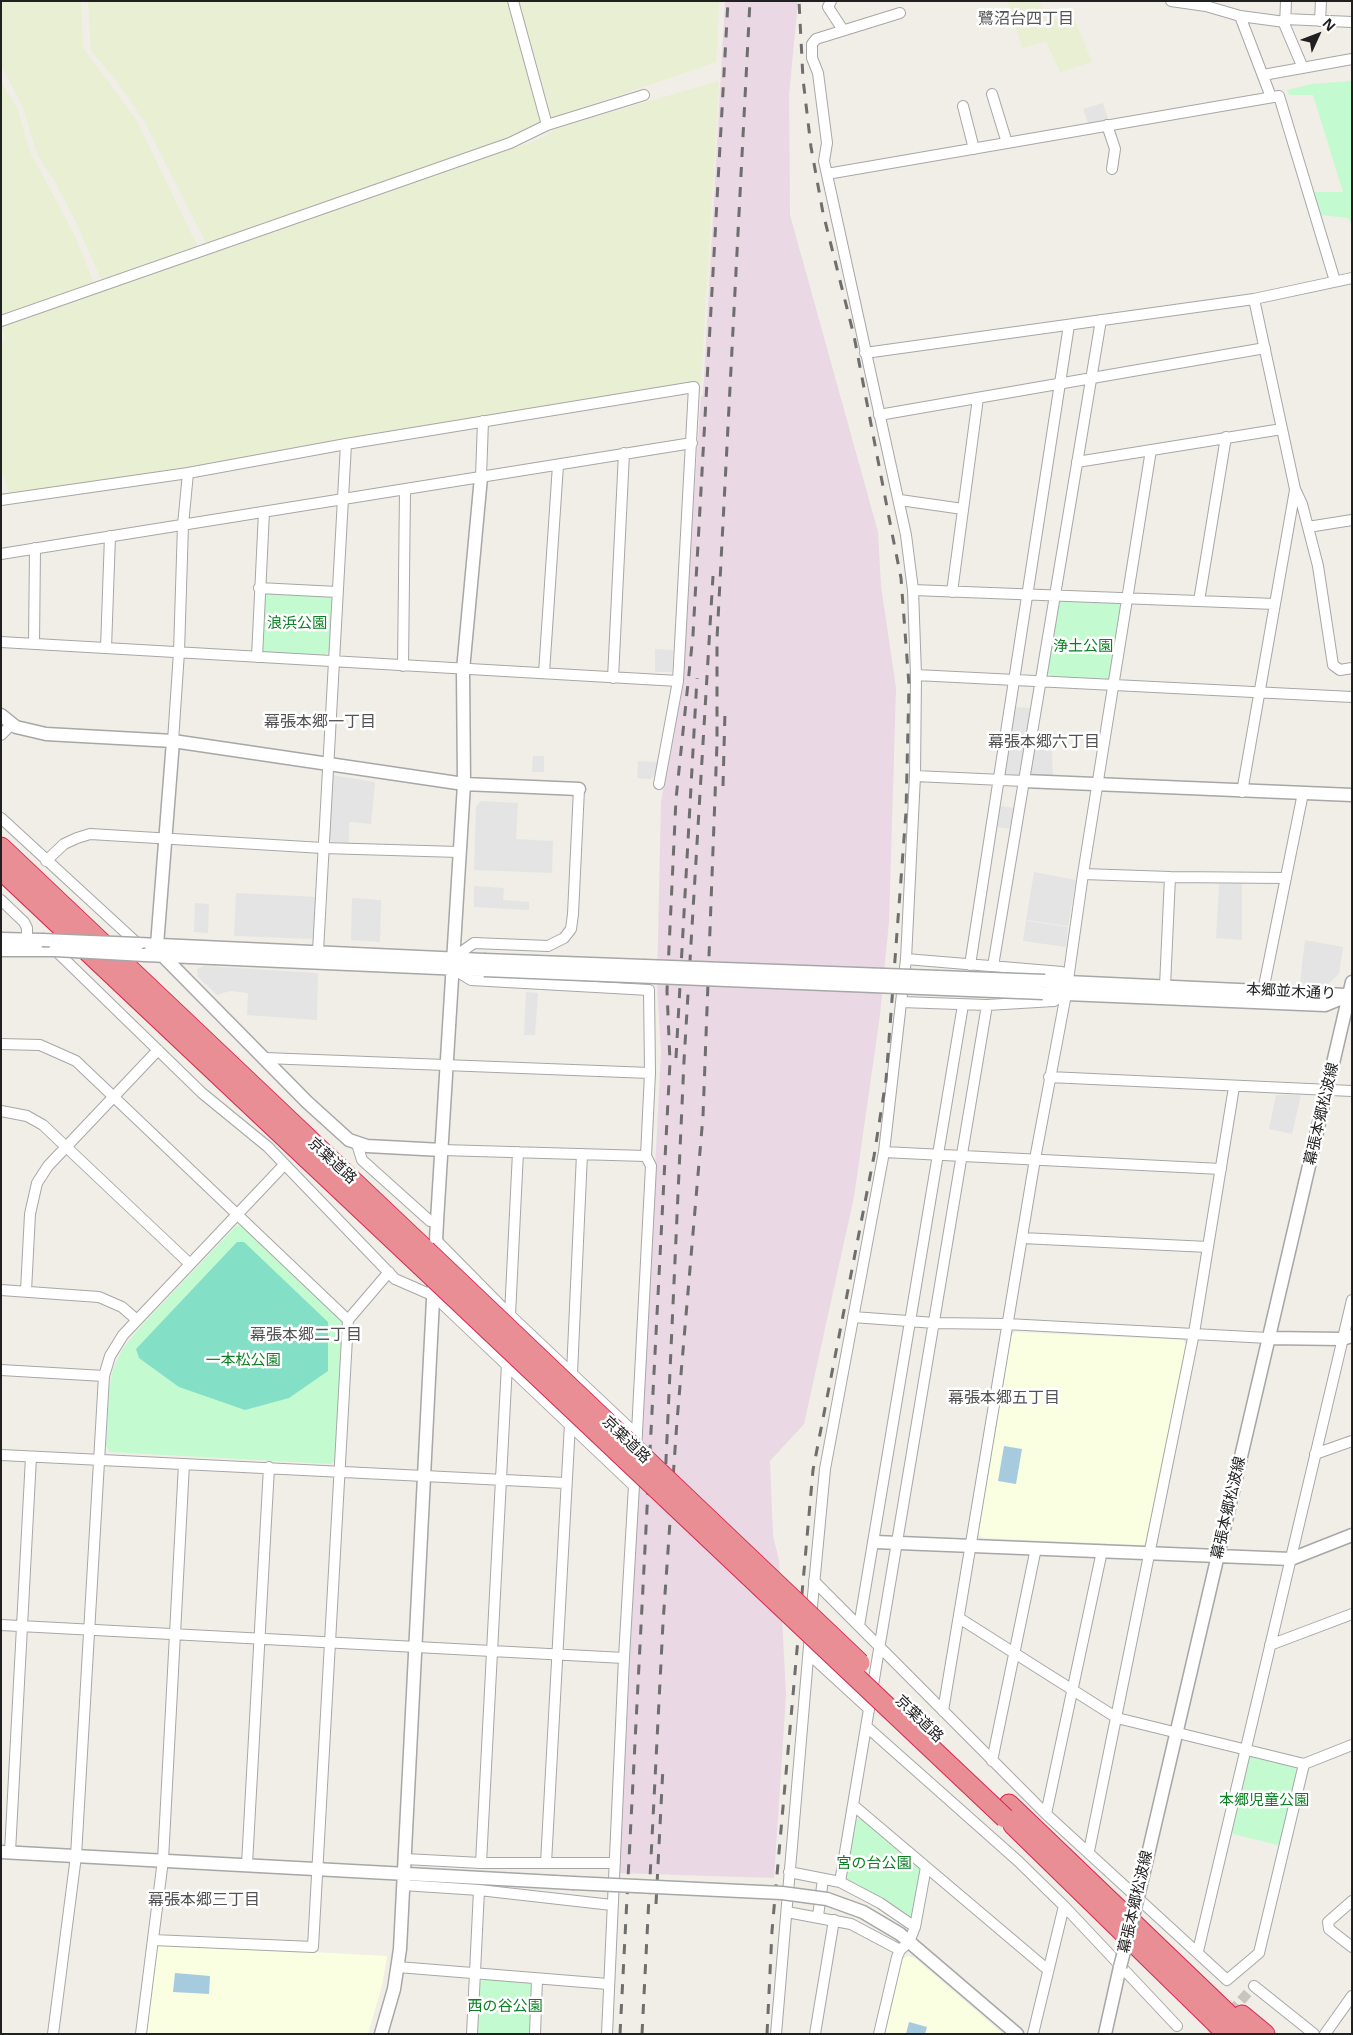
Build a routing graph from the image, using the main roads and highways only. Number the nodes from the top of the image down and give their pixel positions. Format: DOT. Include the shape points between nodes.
graph roads {
  1 [pos="1,847"];
  2 [pos="1,870"];
  3 [pos="428,1252"];
  4 [pos="1007,1811"];
  5 [pos="1172,1960"];
  6 [pos="1200,2008"];
  7 [pos="1221,2034"];
  8 [pos="1227,2034"];
  9 [pos="1249,2034"];
  10 [pos="1265,2034"];
  1 -- 3 [label="highway, 京葉道路"];
  2 -- 3 [label="highway, 京葉道路"];
  3 -- 4 [label="highway, 京葉道路, bridge"];
  4 -- 5 [label="highway, 京葉道路"];
  4 -- 6 [label="highway, 京葉道路"];
  5 -- 9 [label="highway, 京葉道路"];
  5 -- 10 [label="highway"];
  6 -- 7 [label="highway"];
  6 -- 8 [label="highway, 京葉道路"];
}
